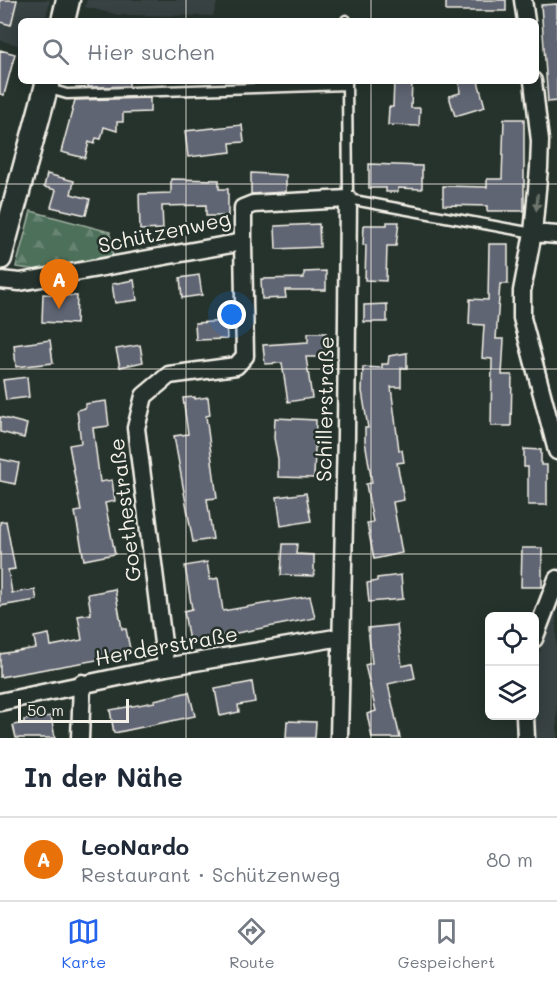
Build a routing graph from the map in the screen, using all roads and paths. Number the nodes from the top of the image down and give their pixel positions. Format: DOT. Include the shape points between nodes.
graph roads {
  1 [pos="68,0"];
  2 [pos="64,18"];
  3 [pos="47,84"];
  4 [pos="321,84"];
  5 [pos="346,84"];
  6 [pos="533,84"];
  7 [pos="348,199"];
  8 [pos="533,233"];
  9 [pos="557,236"];
  10 [pos="243,242"];
  11 [pos="0,258"];
  12 [pos="0,280"];
  13 [pos="557,451"];
  14 [pos="557,579"];
  15 [pos="539,626"];
  16 [pos="341,637"];
  17 [pos="166,667"];
  18 [pos="82,683"];
  19 [pos="0,702"];
  20 [pos="525,720"];
  21 [pos="80,738"];
  22 [pos="339,738"];
  23 [pos="526,738"];
  1 -- 2 [label="main road"];
  3 -- 4 [label="lane" via="67,94"];
  3 -- 11 [label="main road"];
  5 -- 7 [label="lane, Schillerstraße"];
  6 -- 8 [label="street, one-way" via="540,141"];
  7 -- 8 [label="lane, Schützenweg"];
  7 -- 10 [label="street, Schützenweg" via="253,204 243,208"];
  7 -- 16 [label="street, Schillerstraße"];
  8 -- 9 [label="street, Schützenweg"];
  8 -- 13 [label="street" via="522,291 522,318"];
  10 -- 12 [label="street, Schützenweg" via="20,282"];
  10 -- 17 [label="street, Goethestraße" via="245,356 236,366 169,375 144,396 136,428"];
  14 -- 15 [label="street"];
  16 -- 17 [label="street, Herderstraße"];
  16 -- 22 [label="street, Schillerstraße"];
  17 -- 18 [label="street, Herderstraße"];
  18 -- 19 [label="street, Herderstraße"];
  18 -- 21 [label="street"];
  20 -- 23 [label="street"];
}
